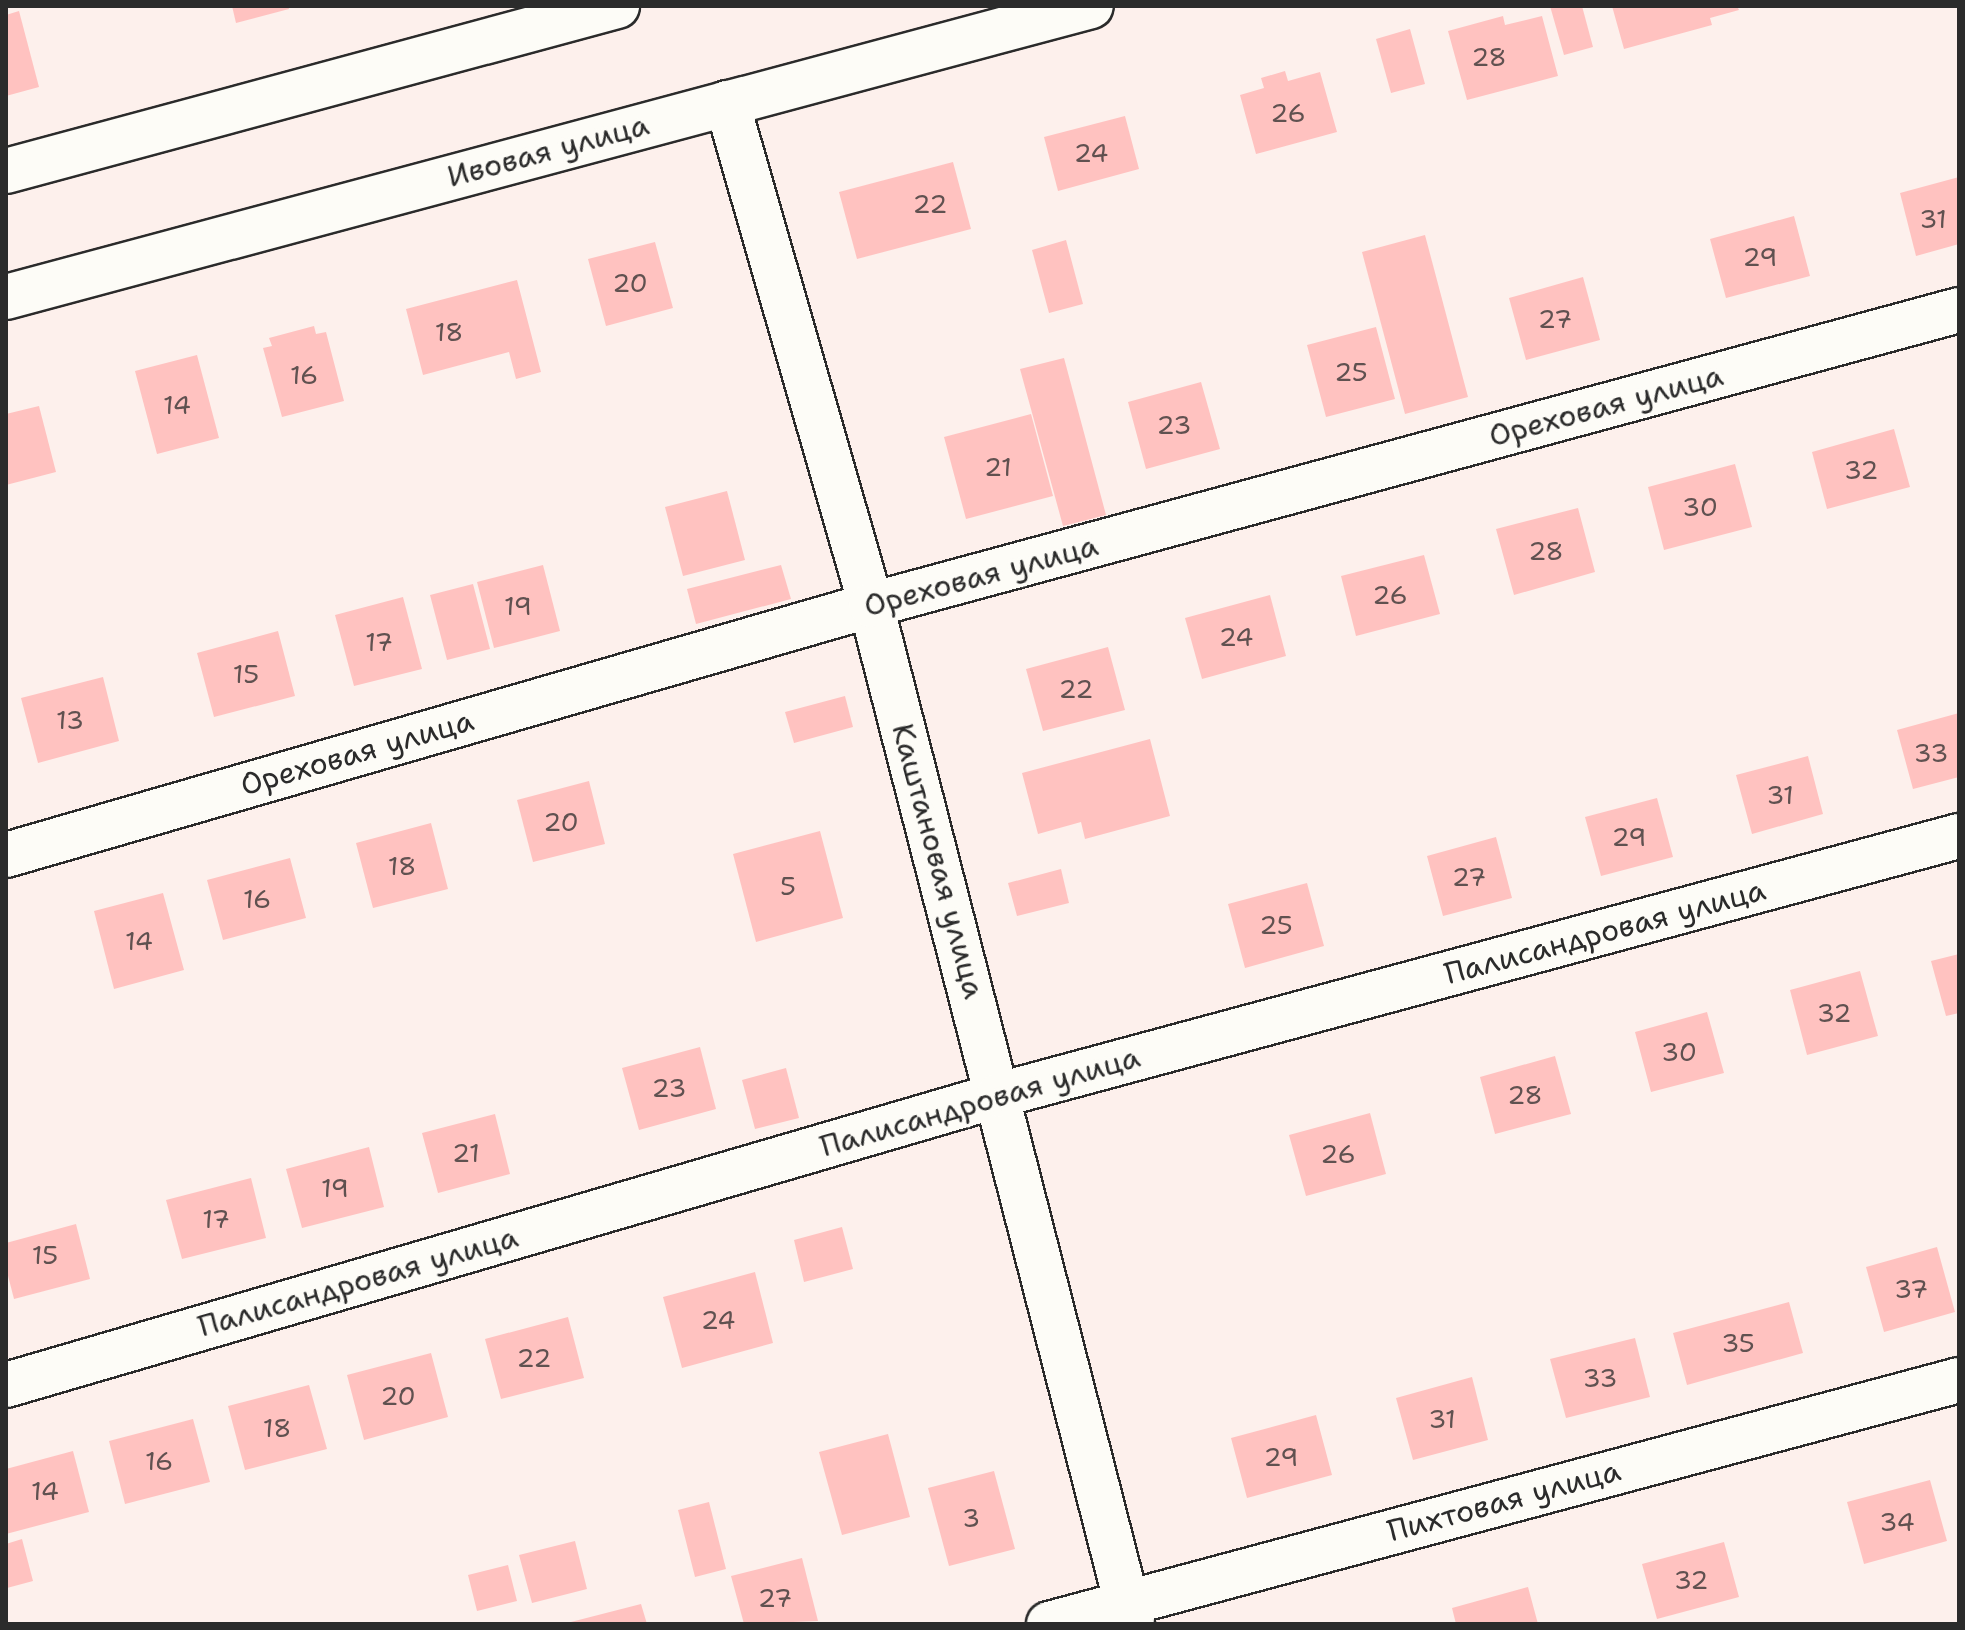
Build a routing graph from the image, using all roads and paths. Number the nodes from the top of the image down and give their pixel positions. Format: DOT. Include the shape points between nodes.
graph roads {
  1 [pos="617,6"];
  2 [pos="1091,6"];
  3 [pos="727,103"];
  4 [pos="6,171"];
  5 [pos="6,297"];
  6 [pos="1959,310"];
  7 [pos="871,605"];
  8 [pos="1959,836"];
  9 [pos="6,855"];
  10 [pos="999,1095"];
  11 [pos="1959,1380"];
  12 [pos="6,1385"];
  13 [pos="1129,1613"];
  14 [pos="1049,1624"];
  1 -- 4 [label="street"];
  2 -- 3 [label="street, Ивовая улица"];
  3 -- 5 [label="street, Ивовая улица"];
  3 -- 7 [label="street, Каштановая улица"];
  6 -- 7 [label="street, Ореховая улица"];
  7 -- 9 [label="street, Ореховая улица"];
  7 -- 10 [label="street, Каштановая улица"];
  8 -- 10 [label="street, Палисандровая улица"];
  10 -- 12 [label="street, Палисандровая улица"];
  10 -- 13 [label="street, Каштановая улица"];
  11 -- 13 [label="street, Пихтовая улица"];
  13 -- 14 [label="street, Пихтовая улица"];
}
